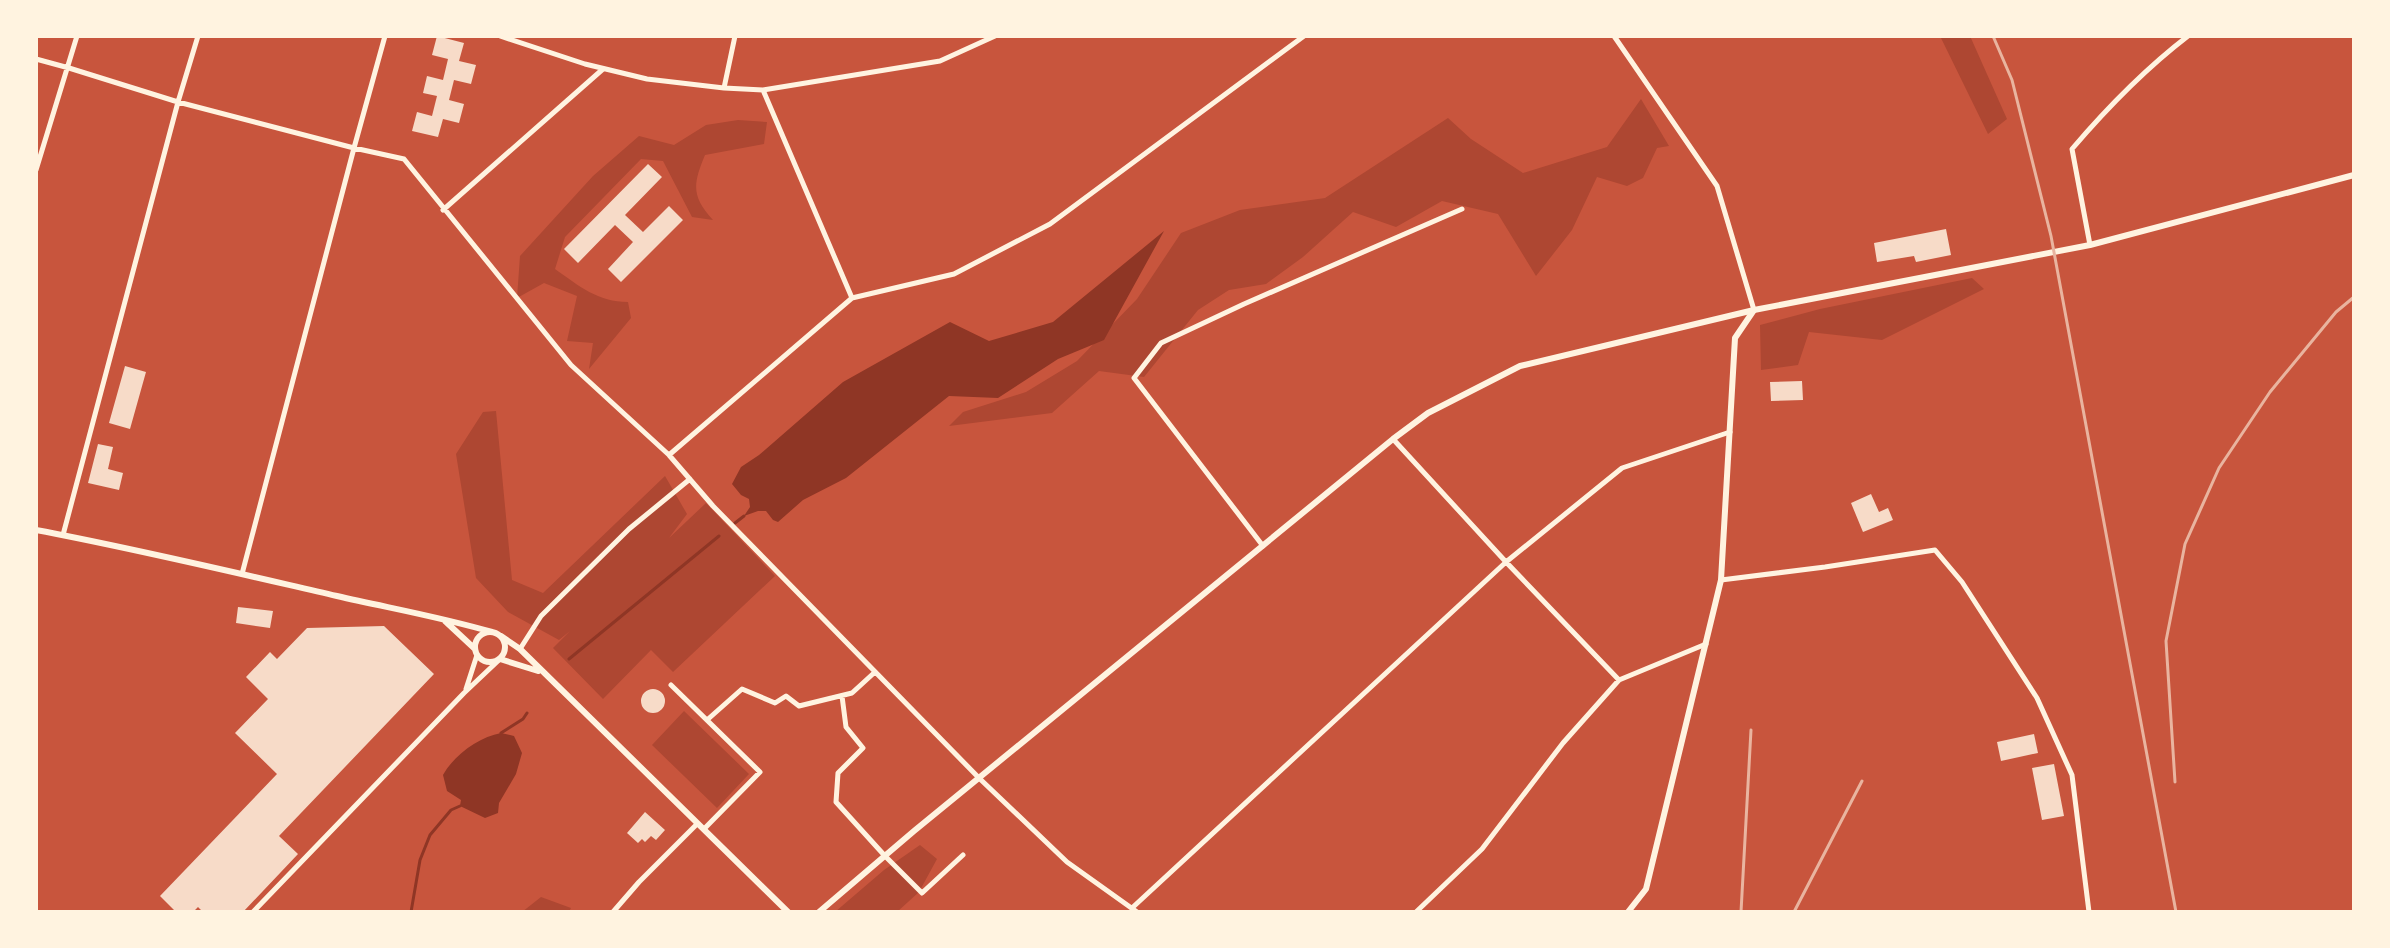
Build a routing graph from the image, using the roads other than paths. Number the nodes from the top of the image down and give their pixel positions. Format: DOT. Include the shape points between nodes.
graph roads {
  1 [pos="77,36"];
  2 [pos="198,36"];
  3 [pos="385,36"];
  4 [pos="500,36"];
  5 [pos="735,36"];
  6 [pos="995,36"];
  7 [pos="1304,36"];
  8 [pos="1614,36"];
  9 [pos="2188,36"];
  10 [pos="36,59"];
  11 [pos="69,68"];
  12 [pos="604,68"];
  13 [pos="724,88"];
  14 [pos="763,90"];
  15 [pos="178,102"];
  16 [pos="354,148"];
  17 [pos="36,170"];
  18 [pos="2354,175"];
  19 [pos="1462,209"];
  20 [pos="443,210"];
  21 [pos="2090,245"];
  22 [pos="852,298"];
  23 [pos="1754,310"];
  24 [pos="1731,432"];
  25 [pos="1393,439"];
  26 [pos="669,455"];
  27 [pos="690,479"];
  28 [pos="36,530"];
  29 [pos="63,535"];
  30 [pos="1263,546"];
  31 [pos="1506,562"];
  32 [pos="242,574"];
  33 [pos="1721,580"];
  34 [pos="439,617"];
  35 [pos="492,632"];
  36 [pos="501,636"];
  37 [pos="1706,644"];
  38 [pos="520,649"];
  39 [pos="476,652"];
  40 [pos="500,659"];
  41 [pos="541,672"];
  42 [pos="875,672"];
  43 [pos="1619,680"];
  44 [pos="671,685"];
  45 [pos="464,693"];
  46 [pos="842,696"];
  47 [pos="707,720"];
  48 [pos="979,778"];
  49 [pos="700,827"];
  50 [pos="963,855"];
  51 [pos="885,856"];
  52 [pos="782,906"];
  53 [pos="1134,910"];
  54 [pos="253,912"];
  55 [pos="613,912"];
  56 [pos="776,912"];
  57 [pos="788,912"];
  58 [pos="819,912"];
  59 [pos="1416,912"];
  60 [pos="1628,912"];
  61 [pos="2089,912"];
  1 -- 11 [label="street"];
  2 -- 15 [label="street"];
  3 -- 16 [label="street"];
  4 -- 12 [label="street"];
  5 -- 13 [label="street"];
  6 -- 14 [label="street" via="940,61"];
  7 -- 22 [label="street" via="1050,224 954,274"];
  8 -- 23 [label="street" via="1717,186"];
  9 -- 21 [label="street" via="2132,84 2072,149"];
  10 -- 11 [label="street"];
  11 -- 15 [label="street"];
  11 -- 17 [label="street"];
  12 -- 13 [label="street"];
  12 -- 20 [label="street"];
  13 -- 14 [label="street"];
  14 -- 22 [label="street"];
  15 -- 16 [label="street"];
  15 -- 29 [label="street"];
  16 -- 20 [label="street" via="404,159"];
  16 -- 32 [label="street"];
  18 -- 21 [label="main road"];
  19 -- 30 [label="street" via="1161,343 1134,378"];
  20 -- 26 [label="street" via="571,365"];
  21 -- 23 [label="main road"];
  22 -- 26 [label="street"];
  23 -- 24 [label="main road" via="1735,338"];
  23 -- 25 [label="main road" via="1520,366 1428,413"];
  24 -- 31 [label="street" via="1622,468"];
  24 -- 33 [label="main road"];
  25 -- 30 [label="main road"];
  25 -- 31 [label="street"];
  26 -- 27 [label="street"];
  27 -- 38 [label="street" via="629,529 541,616"];
  27 -- 42 [label="street"];
  28 -- 29 [label="main road"];
  29 -- 32 [label="main road"];
  30 -- 48 [label="main road"];
  31 -- 43 [label="street"];
  31 -- 53 [label="street"];
  32 -- 34 [label="main road"];
  33 -- 37 [label="main road"];
  33 -- 61 [label="street" via="1935,550 1962,582 2037,698 2072,775"];
  34 -- 35 [label="main road"];
  34 -- 39 [label="main road"];
  35 -- 36 [label="main road"];
  35 -- 39 [label="main road" via="480,636"];
  36 -- 38 [label="main road"];
  36 -- 40 [label="main road" via="506,646"];
  37 -- 43 [label="street"];
  37 -- 60 [label="main road" via="1646,889"];
  38 -- 41 [label="main road"];
  39 -- 40 [label="main road" via="487,663"];
  39 -- 45 [label="street"];
  40 -- 41 [label="main road"];
  40 -- 45 [label="street"];
  41 -- 49 [label="main road"];
  42 -- 46 [label="street"];
  42 -- 48 [label="street"];
  43 -- 59 [label="street" via="1482,849"];
  44 -- 47 [label="street"];
  45 -- 54 [label="street"];
  46 -- 47 [label="street" via="799,706 786,696 775,703 742,689"];
  46 -- 51 [label="street" via="846,727 863,748 838,773 836,802"];
  47 -- 49 [label="street" via="760,772"];
  48 -- 51 [label="main road"];
  48 -- 53 [label="street" via="1067,862"];
  49 -- 52 [label="main road"];
  49 -- 55 [label="street"];
  50 -- 51 [label="street" via="922,893"];
  51 -- 58 [label="main road"];
  52 -- 56 [label="street"];
  52 -- 57 [label="main road"];
}
